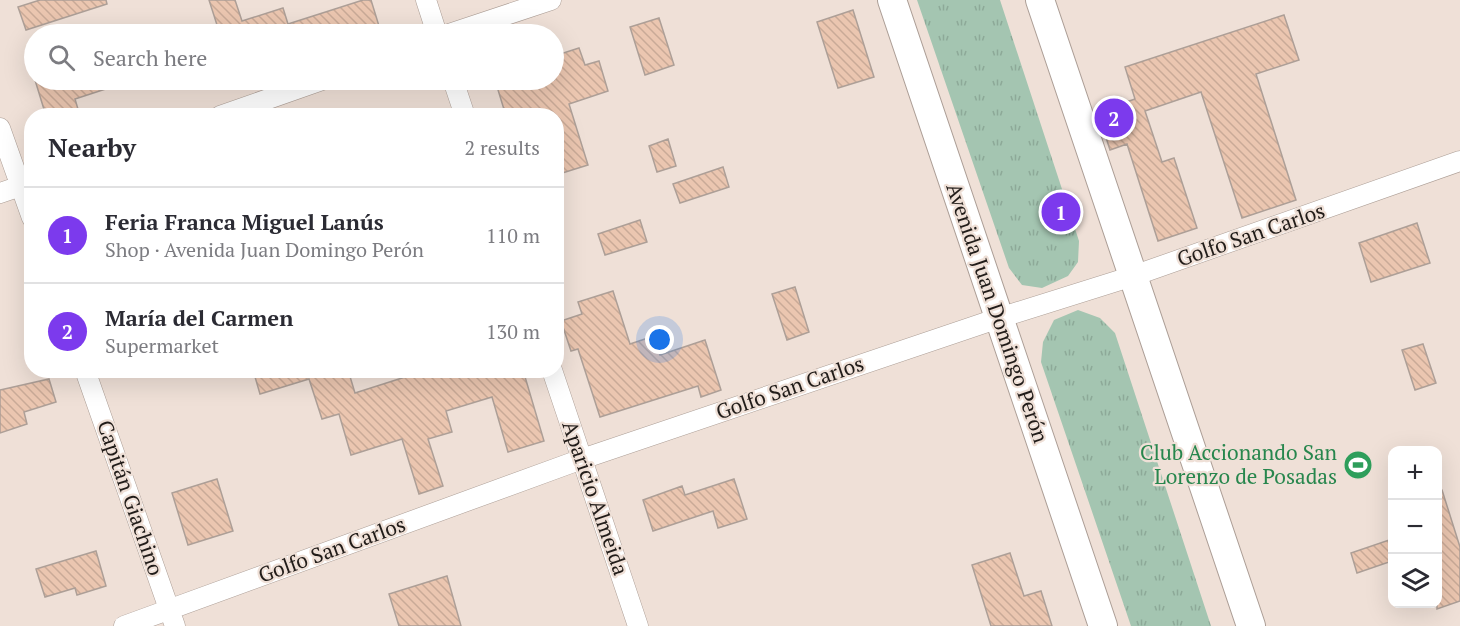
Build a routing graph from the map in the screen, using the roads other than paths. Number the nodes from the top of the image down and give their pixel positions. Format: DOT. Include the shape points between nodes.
graph roads {
  1 [pos="426,0"];
  2 [pos="551,0"];
  3 [pos="892,0"];
  4 [pos="1040,0"];
  5 [pos="434,24"];
  6 [pos="479,24"];
  7 [pos="294,90"];
  8 [pos="456,90"];
  9 [pos="243,108"];
  10 [pos="462,108"];
  11 [pos="0,128"];
  12 [pos="1460,161"];
  13 [pos="24,180"];
  14 [pos="24,185"];
  15 [pos="0,193"];
  16 [pos="1133,276"];
  17 [pos="999,318"];
  18 [pos="88,378"];
  19 [pos="555,378"];
  20 [pos="582,459"];
  21 [pos="172,618"];
  22 [pos="124,626"];
  23 [pos="638,626"];
  24 [pos="1103,626"];
  25 [pos="1251,626"];
  1 -- 5 [label="street"];
  2 -- 6 [label="street"];
  3 -- 17 [label="main road, Avenida Juan Domingo Perón"];
  4 -- 16 [label="main road"];
  7 -- 9 [label="street"];
  8 -- 10 [label="street"];
  11 -- 13 [label="street"];
  12 -- 16 [label="street, Golfo San Carlos"];
  14 -- 15 [label="street"];
  16 -- 17 [label="street, Golfo San Carlos"];
  16 -- 25 [label="main road"];
  17 -- 20 [label="street, Golfo San Carlos"];
  17 -- 24 [label="main road, Avenida Juan Domingo Perón"];
  18 -- 21 [label="street, Capitán Giachino"];
  19 -- 20 [label="street, Aparicio Almeida"];
  20 -- 21 [label="street, Golfo San Carlos"];
  20 -- 23 [label="street, Aparicio Almeida"];
  21 -- 22 [label="street, Golfo San Carlos"];
}
